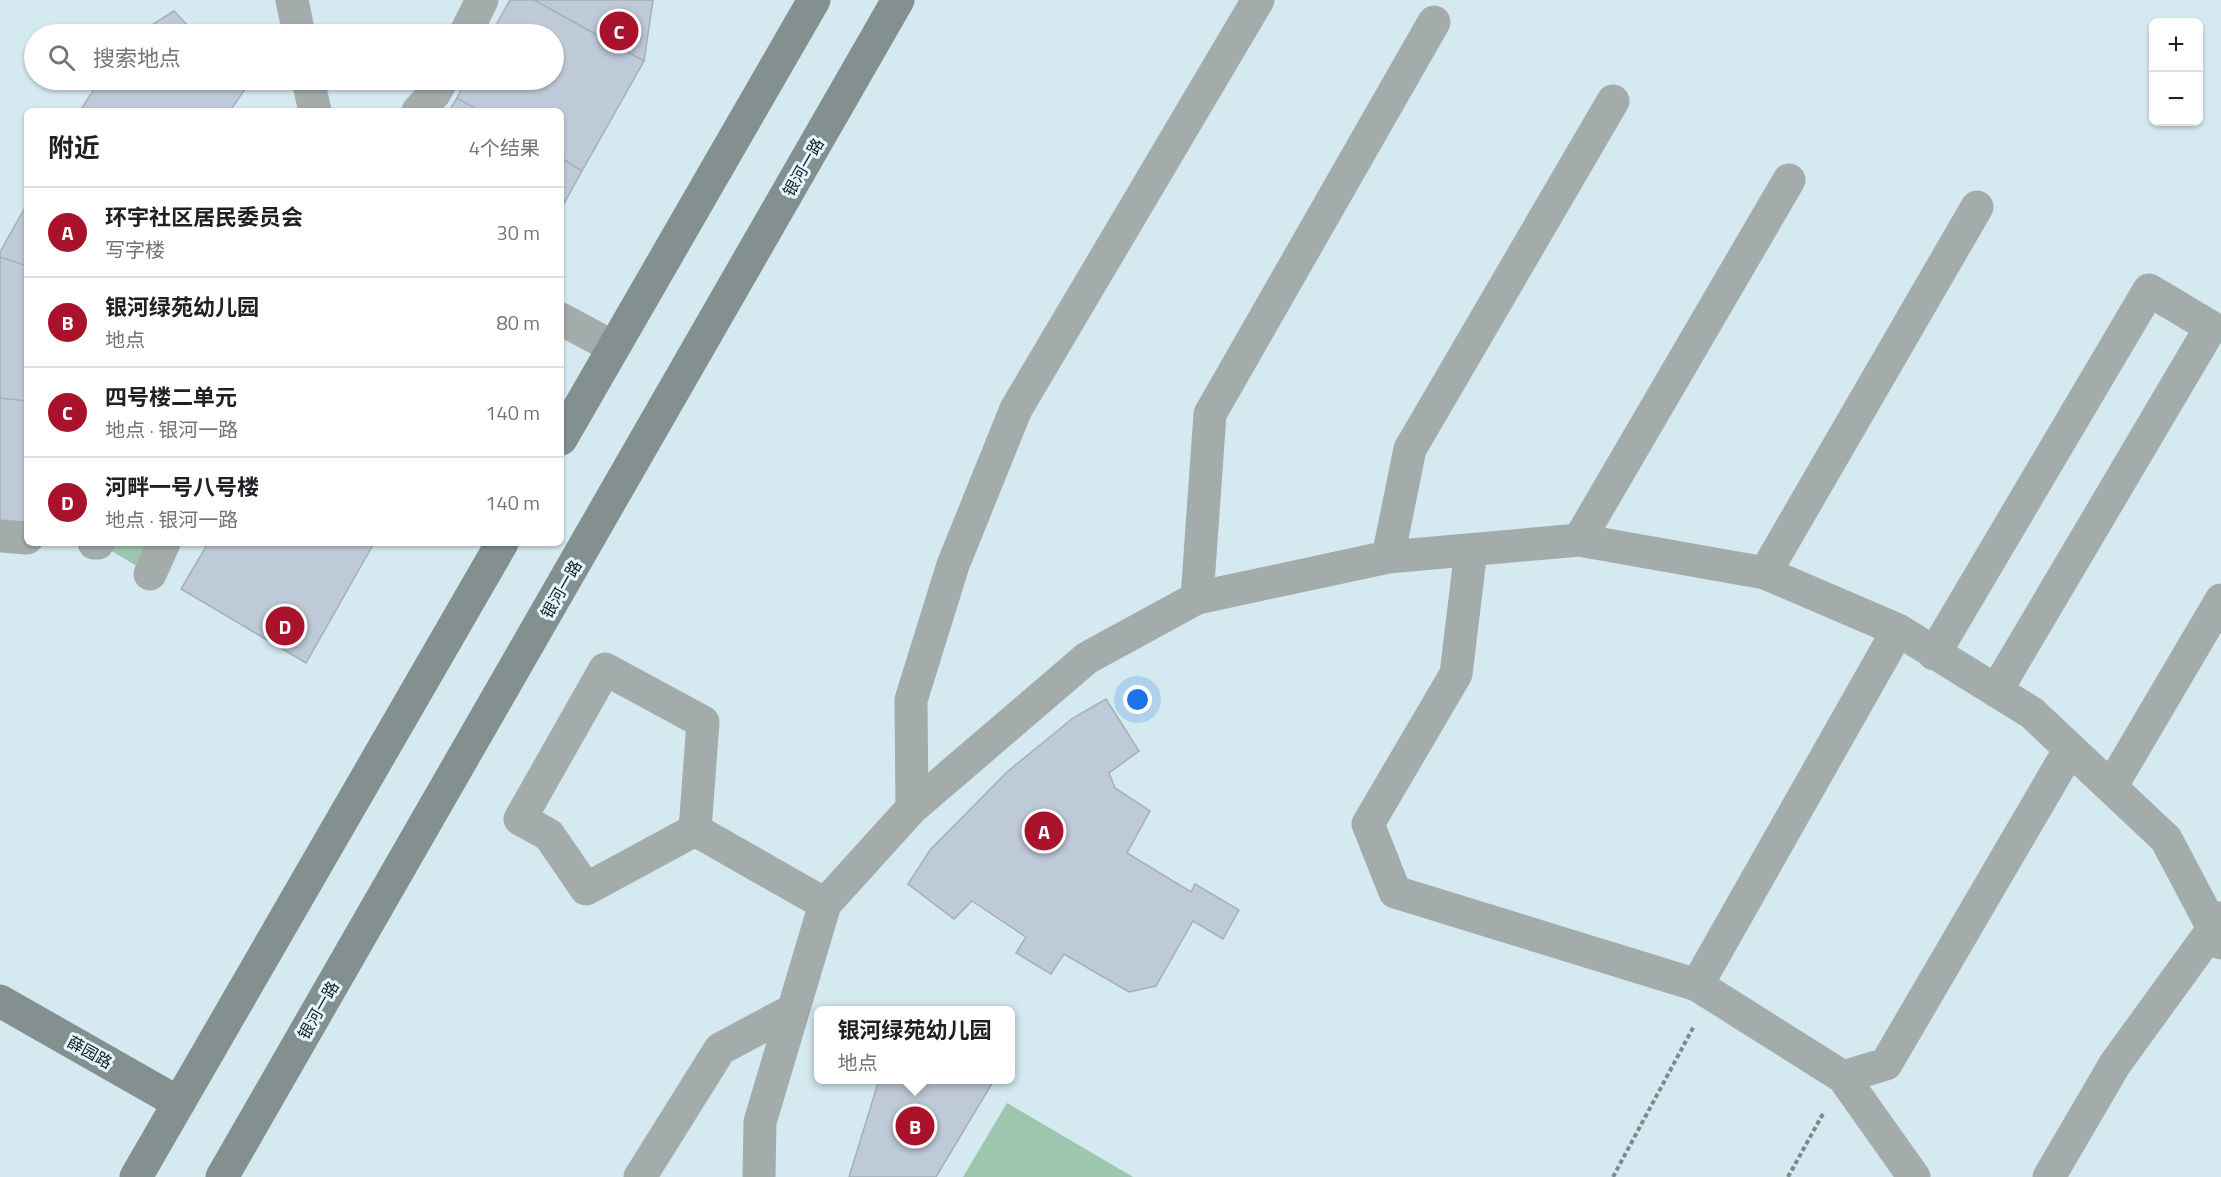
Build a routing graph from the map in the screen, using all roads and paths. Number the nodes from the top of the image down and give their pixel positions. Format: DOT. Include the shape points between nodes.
graph roads {
  1 [pos="292,0"];
  2 [pos="482,0"];
  3 [pos="814,0"];
  4 [pos="898,0"];
  5 [pos="1258,0"];
  6 [pos="1434,22"];
  7 [pos="297,24"];
  8 [pos="470,24"];
  9 [pos="436,90"];
  10 [pos="1613,101"];
  11 [pos="421,108"];
  12 [pos="1789,180"];
  13 [pos="1977,207"];
  14 [pos="564,320"];
  15 [pos="613,347"];
  16 [pos="564,434"];
  17 [pos="0,536"];
  18 [pos="24,538"];
  19 [pos="1579,540"];
  20 [pos="163,546"];
  21 [pos="500,546"];
  22 [pos="1472,550"];
  23 [pos="1388,557"];
  24 [pos="1766,573"];
  25 [pos="150,574"];
  26 [pos="1197,598"];
  27 [pos="2221,600"];
  28 [pos="1898,630"];
  29 [pos="1934,654"];
  30 [pos="1996,691"];
  31 [pos="2070,749"];
  32 [pos="2111,787"];
  33 [pos="912,808"];
  34 [pos="695,830"];
  35 [pos="825,904"];
  36 [pos="2219,930"];
  37 [pos="1705,989"];
  38 [pos="0,1001"];
  39 [pos="793,1010"];
  40 [pos="1843,1077"];
  41 [pos="179,1103"];
  42 [pos="136,1177"];
  43 [pos="222,1177"];
  44 [pos="640,1177"];
  45 [pos="759,1177"];
  46 [pos="1613,1177"];
  47 [pos="1788,1177"];
  48 [pos="1914,1177"];
  49 [pos="2049,1177"];
  1 -- 7 [label="street"];
  2 -- 8 [label="street"];
  3 -- 15 [label="main road"];
  4 -- 43 [label="main road, 银河一路"];
  5 -- 33 [label="street" via="1016,409 953,565 910,700"];
  6 -- 26 [label="street" via="1210,414"];
  9 -- 11 [label="street"];
  10 -- 23 [label="street" via="1410,449"];
  12 -- 19 [label="street"];
  13 -- 24 [label="street"];
  14 -- 15 [label="street"];
  15 -- 16 [label="main road"];
  17 -- 18 [label="street"];
  19 -- 22 [label="street"];
  19 -- 24 [label="street"];
  20 -- 25 [label="street"];
  21 -- 41 [label="main road"];
  22 -- 23 [label="street"];
  22 -- 37 [label="street" via="1456,674 1368,824 1395,892"];
  23 -- 26 [label="street"];
  24 -- 28 [label="street"];
  26 -- 33 [label="street" via="1087,658"];
  27 -- 32 [label="street"];
  28 -- 29 [label="street"];
  28 -- 37 [label="street"];
  29 -- 30 [label="street"];
  29 -- 30 [label="street" via="2149,290 2211,327"];
  30 -- 31 [label="street" via="2032,713"];
  31 -- 32 [label="street"];
  31 -- 40 [label="street" via="1886,1064"];
  32 -- 36 [label="street" via="2166,839"];
  33 -- 35 [label="street"];
  34 -- 34 [label="street" via="586,889 549,835 520,819 606,669 703,722"];
  34 -- 35 [label="street"];
  35 -- 39 [label="street"];
  36 -- 49 [label="street" via="2115,1064"];
  37 -- 40 [label="street"];
  37 -- 46 [label="path"];
  38 -- 41 [label="main road, 薛园路"];
  39 -- 44 [label="street" via="720,1049"];
  39 -- 45 [label="street" via="760,1122"];
  40 -- 47 [label="path"];
  40 -- 48 [label="street"];
  41 -- 42 [label="main road"];
}
